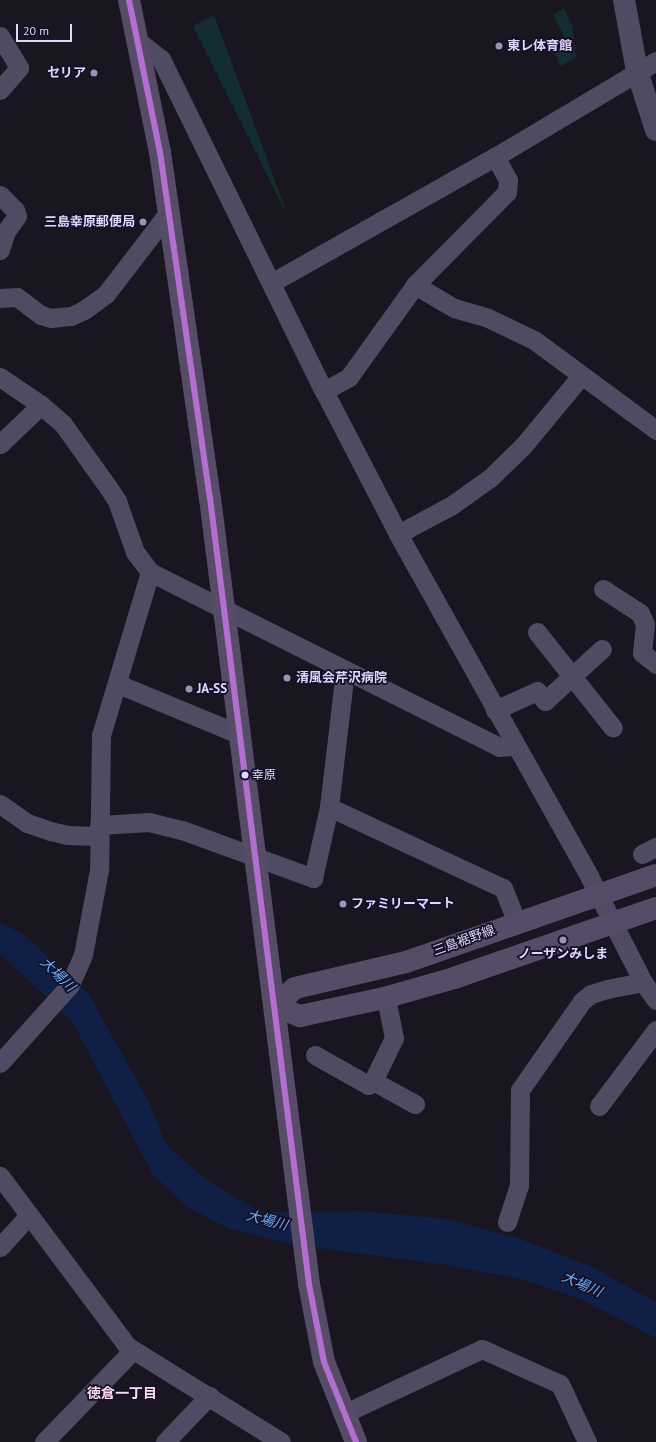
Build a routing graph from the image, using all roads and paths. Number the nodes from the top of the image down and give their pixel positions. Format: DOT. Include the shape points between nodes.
graph roads {
  1 [pos="129,0"];
  2 [pos="624,0"];
  3 [pos="0,36"];
  4 [pos="139,42"];
  5 [pos="647,66"];
  6 [pos="0,90"];
  7 [pos="656,130"];
  8 [pos="495,157"];
  9 [pos="0,195"];
  10 [pos="169,212"];
  11 [pos="0,250"];
  12 [pos="272,283"];
  13 [pos="415,284"];
  14 [pos="0,298"];
  15 [pos="581,376"];
  16 [pos="0,377"];
  17 [pos="324,391"];
  18 [pos="41,405"];
  19 [pos="654,425"];
  20 [pos="0,444"];
  21 [pos="398,534"];
  22 [pos="150,572"];
  23 [pos="603,589"];
  24 [pos="224,611"];
  25 [pos="536,632"];
  26 [pos="602,649"];
  27 [pos="656,664"];
  28 [pos="345,670"];
  29 [pos="571,678"];
  30 [pos="118,684"];
  31 [pos="495,710"];
  32 [pos="613,728"];
  33 [pos="239,734"];
  34 [pos="515,746"];
  35 [pos="0,804"];
  36 [pos="329,806"];
  37 [pos="99,831"];
  38 [pos="256,858"];
  39 [pos="656,875"];
  40 [pos="596,894"];
  41 [pos="656,908"];
  42 [pos="517,922"];
  43 [pos="612,922"];
  44 [pos="642,982"];
  45 [pos="386,998"];
  46 [pos="656,1000"];
  47 [pos="274,1006"];
  48 [pos="656,1030"];
  49 [pos="315,1055"];
  50 [pos="0,1063"];
  51 [pos="373,1081"];
  52 [pos="415,1104"];
  53 [pos="599,1106"];
  54 [pos="0,1176"];
  55 [pos="29,1215"];
  56 [pos="507,1222"];
  57 [pos="0,1247"];
  58 [pos="132,1350"];
  59 [pos="208,1396"];
  60 [pos="343,1414"];
  61 [pos="44,1442"];
  62 [pos="165,1442"];
  63 [pos="281,1442"];
  64 [pos="356,1442"];
  65 [pos="587,1442"];
  1 -- 4 [label="main road"];
  2 -- 5 [label="street"];
  3 -- 6 [label="street" via="19,68"];
  4 -- 10 [label="main road"];
  4 -- 12 [label="street" via="161,59"];
  5 -- 7 [label="street"];
  5 -- 8 [label="street"];
  8 -- 12 [label="street"];
  8 -- 13 [label="street" via="508,180 507,192"];
  9 -- 11 [label="street" via="15,210 17,216 6,231"];
  10 -- 14 [label="street" via="106,294 84,310 71,316 51,318 41,315 17,297"];
  10 -- 24 [label="main road"];
  12 -- 17 [label="street"];
  13 -- 15 [label="street" via="454,308 488,318 534,340"];
  13 -- 17 [label="street" via="349,377"];
  15 -- 19 [label="street"];
  15 -- 21 [label="street" via="523,446 490,478 452,505"];
  16 -- 18 [label="street"];
  17 -- 21 [label="street"];
  18 -- 20 [label="street"];
  18 -- 22 [label="street" via="63,424 108,488 116,501 135,552"];
  21 -- 31 [label="street"];
  22 -- 24 [label="street"];
  22 -- 30 [label="street"];
  23 -- 27 [label="street" via="640,613 645,624 642,653"];
  24 -- 28 [label="street"];
  24 -- 33 [label="main road"];
  25 -- 29 [label="street"];
  26 -- 29 [label="street"];
  28 -- 34 [label="street" via="499,748"];
  28 -- 36 [label="street"];
  29 -- 31 [label="street" via="545,701 536,691"];
  29 -- 32 [label="street"];
  30 -- 33 [label="street"];
  30 -- 37 [label="street" via="101,735"];
  31 -- 34 [label="street"];
  33 -- 38 [label="main road"];
  34 -- 40 [label="street" via="589,876"];
  35 -- 37 [label="street" via="27,823 50,831"];
  36 -- 38 [label="street" via="313,878"];
  36 -- 42 [label="street" via="503,888"];
  37 -- 38 [label="street" via="150,822 182,830"];
  37 -- 50 [label="street" via="99,870 83,955 69,986"];
  38 -- 47 [label="main road"];
  39 -- 40 [label="main road, 三島裾野線"];
  40 -- 42 [label="main road, 三島裾野線"];
  40 -- 43 [label="street"];
  41 -- 43 [label="main road"];
  42 -- 47 [label="main road, 三島裾野線" via="406,962 295,988"];
  43 -- 44 [label="street"];
  43 -- 45 [label="main road" via="454,978"];
  44 -- 46 [label="street"];
  44 -- 56 [label="street" via="591,994 582,1001 520,1090 519,1186"];
  45 -- 47 [label="main road" via="300,1016"];
  45 -- 51 [label="street" via="394,1038"];
  47 -- 60 [label="main road" via="309,1284 324,1362"];
  48 -- 53 [label="street"];
  49 -- 51 [label="street" via="368,1085"];
  51 -- 52 [label="street"];
  54 -- 55 [label="street"];
  55 -- 57 [label="street"];
  55 -- 58 [label="street"];
  58 -- 59 [label="street"];
  58 -- 61 [label="street"];
  59 -- 62 [label="street"];
  59 -- 63 [label="street"];
  60 -- 64 [label="main road"];
  60 -- 65 [label="street" via="482,1348 560,1384"];
}
